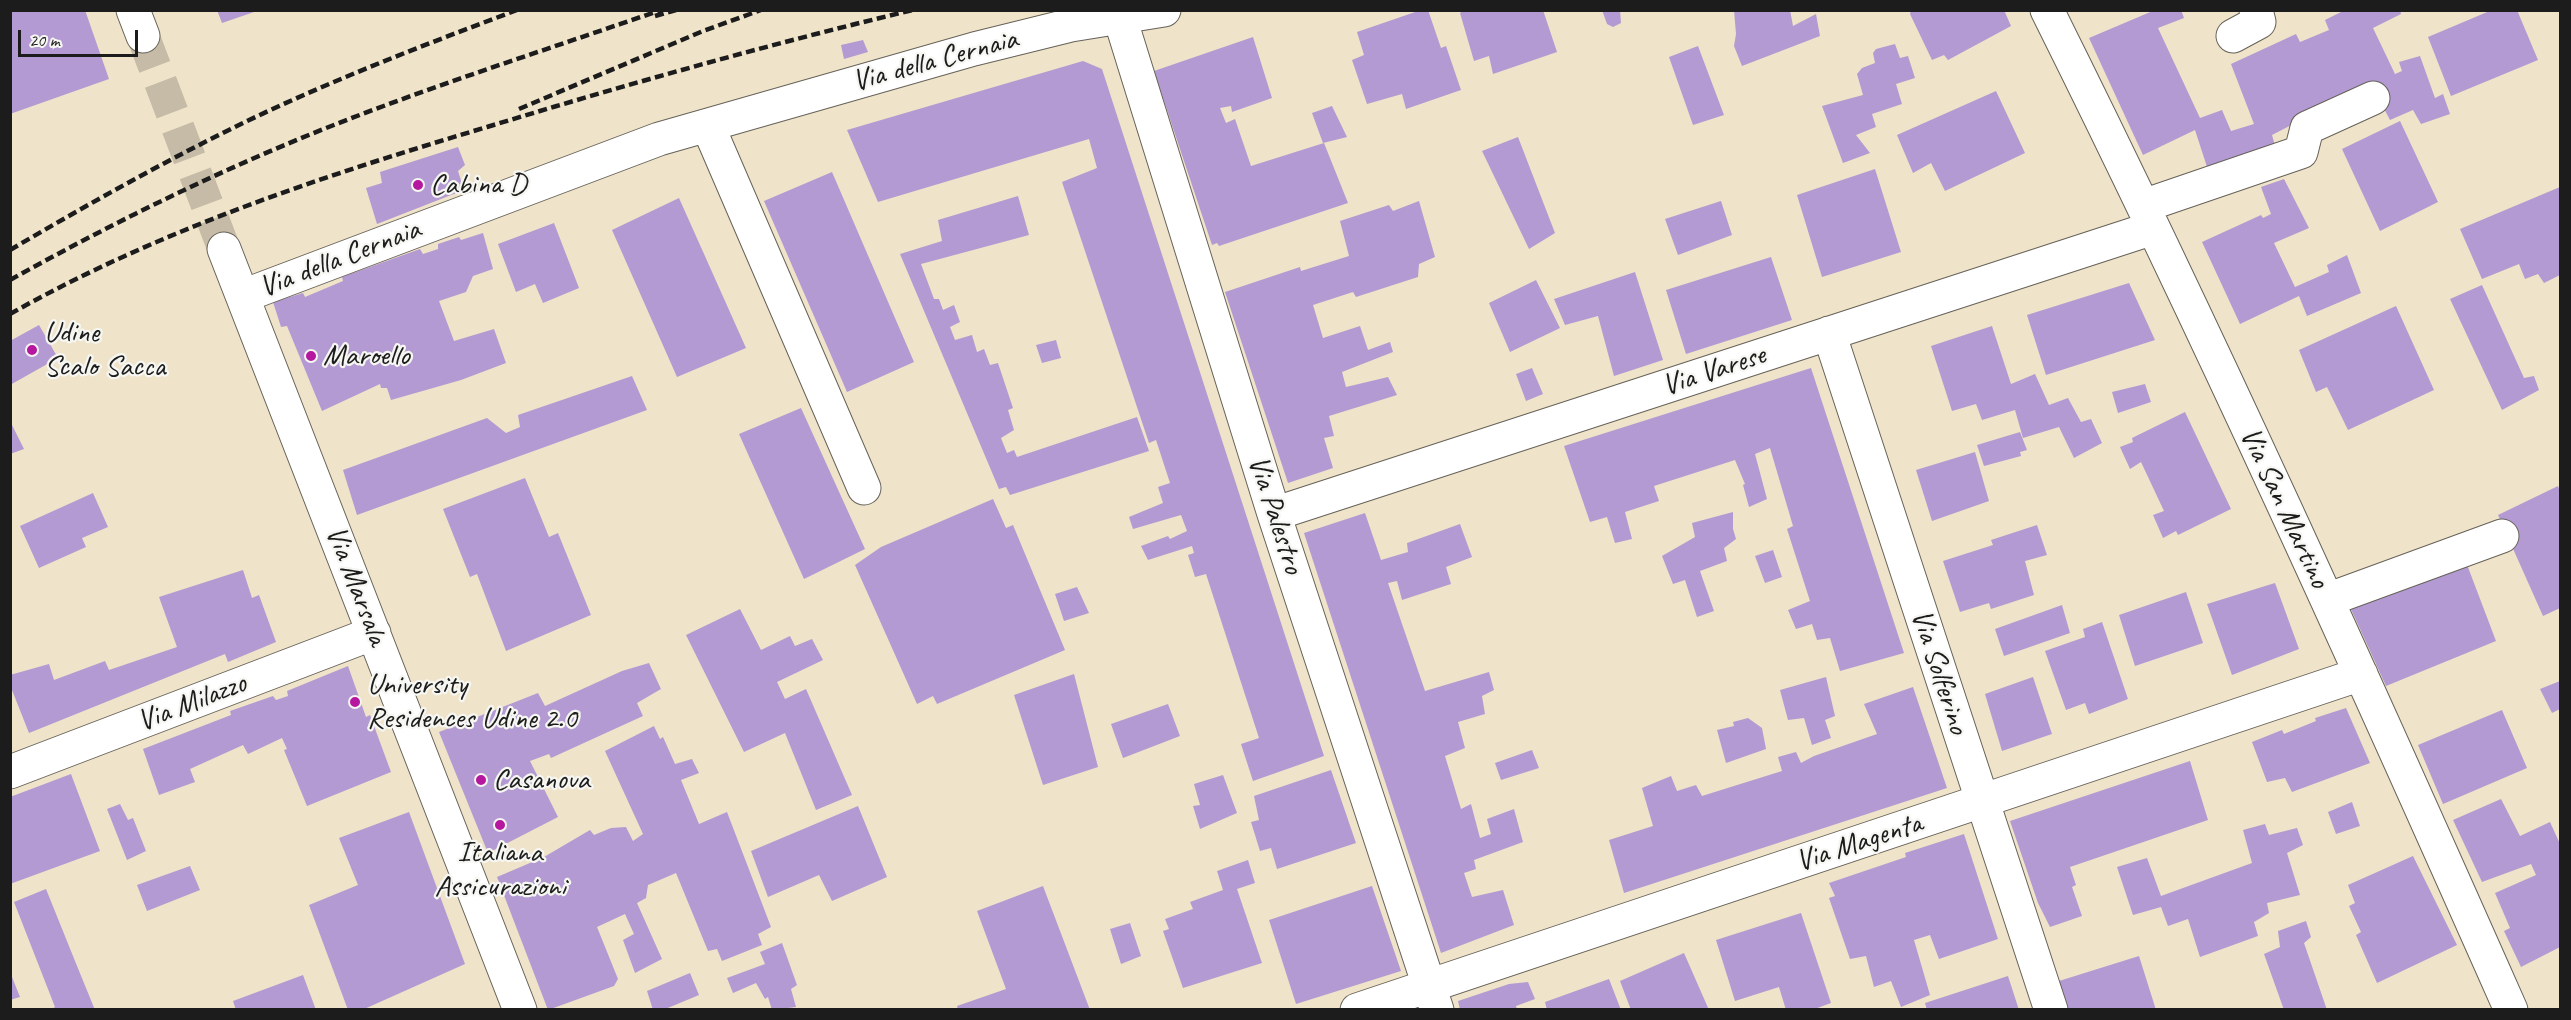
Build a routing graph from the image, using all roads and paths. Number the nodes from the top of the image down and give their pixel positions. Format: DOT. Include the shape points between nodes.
graph roads {
  1 [pos="1164,10"];
  2 [pos="2047,10"];
  3 [pos="2256,10"];
  4 [pos="1120,18"];
  5 [pos="2233,36"];
  6 [pos="2373,98"];
  7 [pos="708,126"];
  8 [pos="2148,217"];
  9 [pos="224,249"];
  10 [pos="243,296"];
  11 [pos="1829,333"];
  12 [pos="864,488"];
  13 [pos="1274,514"];
  14 [pos="2502,536"];
  15 [pos="2327,600"];
  16 [pos="374,633"];
  17 [pos="2361,675"];
  18 [pos="10,772"];
  19 [pos="1982,802"];
  20 [pos="1432,997"];
  21 [pos="520,1010"];
  22 [pos="1357,1010"];
  23 [pos="2051,1010"];
  24 [pos="2511,1010"];
  1 -- 4 [label="street, Via della Cernaia"];
  2 -- 8 [label="street, Via San Martino"];
  3 -- 5 [label="street" via="2259,22"];
  4 -- 7 [label="street, Via della Cernaia" via="1071,25 974,49"];
  4 -- 13 [label="street, Via Palestro"];
  6 -- 8 [label="street, Via Varese" via="2307,128 2301,152"];
  7 -- 10 [label="street, Via della Cernaia" via="659,139"];
  7 -- 12 [label="street"];
  8 -- 11 [label="street, Via Varese"];
  8 -- 15 [label="street, Via San Martino"];
  9 -- 10 [label="street, Via Marsala"];
  10 -- 16 [label="street, Via Marsala"];
  11 -- 13 [label="street, Via Varese"];
  11 -- 19 [label="street, Via Solferino"];
  13 -- 20 [label="street, Via Palestro"];
  14 -- 15 [label="street"];
  15 -- 17 [label="street, Via San Martino"];
  16 -- 18 [label="street, Via Milazzo"];
  16 -- 21 [label="street, Via Marsala"];
  17 -- 19 [label="street, Via Magenta"];
  17 -- 24 [label="street, Via San Martino"];
  19 -- 20 [label="street, Via Magenta"];
  19 -- 23 [label="street, Via Solferino"];
  20 -- 22 [label="street, Via Magenta"];
}
